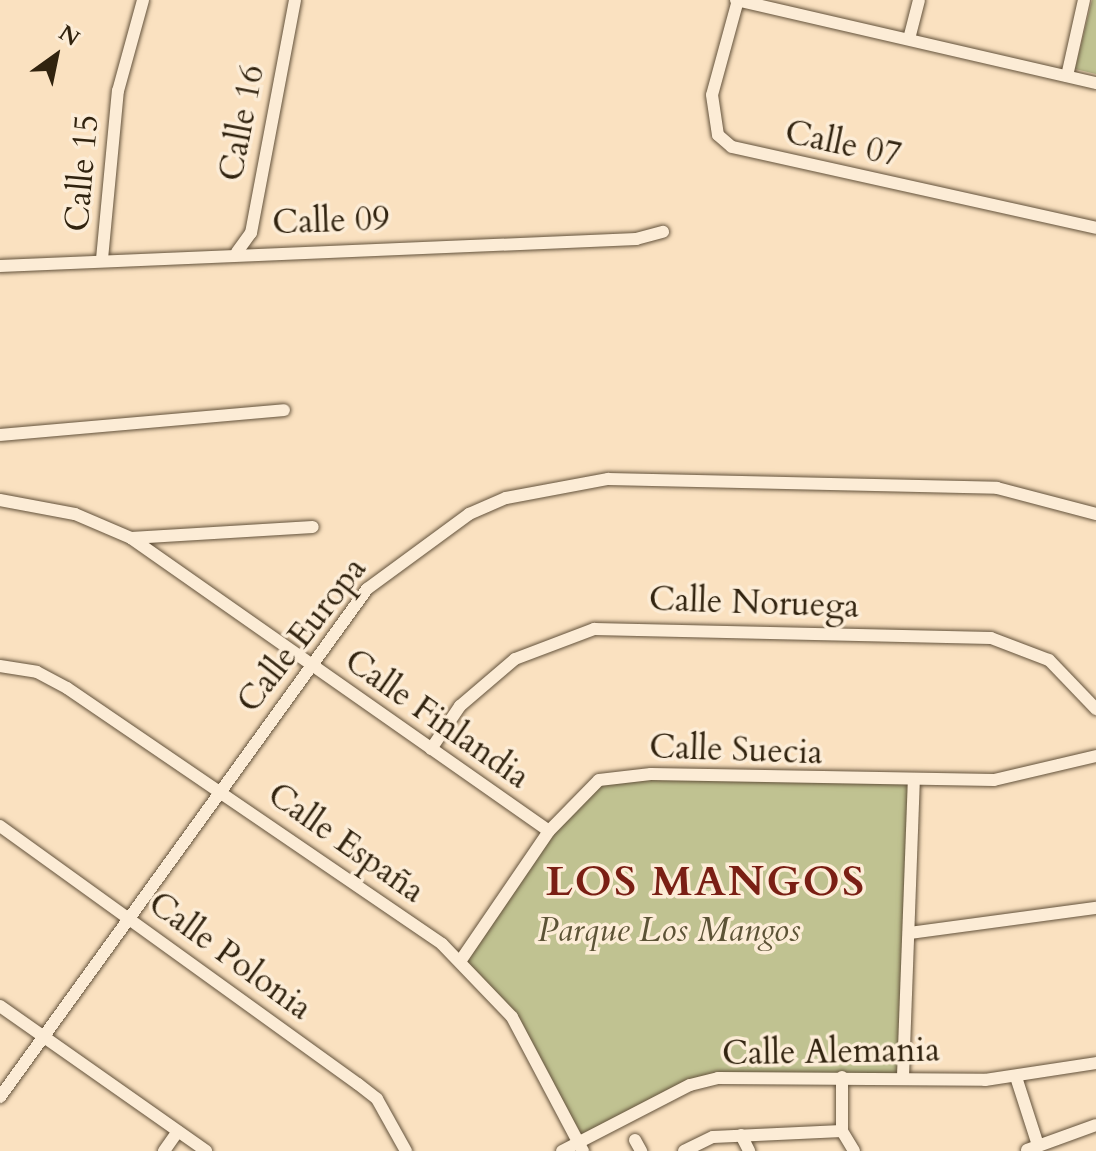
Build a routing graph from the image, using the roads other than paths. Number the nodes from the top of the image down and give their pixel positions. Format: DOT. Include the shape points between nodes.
graph roads {
  1 [pos="143,0"];
  2 [pos="295,0"];
  3 [pos="737,0"];
  4 [pos="919,0"];
  5 [pos="1084,0"];
  6 [pos="909,39"];
  7 [pos="1067,76"];
  8 [pos="1096,83"];
  9 [pos="1096,228"];
  10 [pos="663,232"];
  11 [pos="237,252"];
  12 [pos="102,259"];
  13 [pos="0,266"];
  14 [pos="284,410"];
  15 [pos="0,435"];
  16 [pos="0,500"];
  17 [pos="1096,514"];
  18 [pos="313,527"];
  19 [pos="131,538"];
  20 [pos="311,665"];
  21 [pos="0,666"];
  22 [pos="1096,709"];
  23 [pos="431,749"];
  24 [pos="1096,756"];
  25 [pos="914,781"];
  26 [pos="219,789"];
  27 [pos="0,826"];
  28 [pos="549,831"];
  29 [pos="1096,908"];
  30 [pos="127,917"];
  31 [pos="910,933"];
  32 [pos="461,960"];
  33 [pos="0,1006"];
  34 [pos="43,1035"];
  35 [pos="1096,1063"];
  36 [pos="903,1076"];
  37 [pos="842,1077"];
  38 [pos="1016,1077"];
  39 [pos="0,1097"];
  40 [pos="1096,1125"];
  41 [pos="178,1131"];
  42 [pos="842,1131"];
  43 [pos="741,1135"];
  44 [pos="581,1147"];
  45 [pos="1032,1148"];
  46 [pos="164,1151"];
  47 [pos="206,1151"];
  48 [pos="406,1151"];
  49 [pos="562,1151"];
  50 [pos="684,1151"];
  51 [pos="749,1151"];
  52 [pos="854,1151"];
  1 -- 12 [label="street, Calle 15" via="118,91"];
  2 -- 11 [label="street, Calle 16" via="251,233"];
  3 -- 6 [label="street"];
  3 -- 9 [label="street, Calle 07" via="712,95 718,135 732,147"];
  4 -- 6 [label="street"];
  5 -- 7 [label="street"];
  6 -- 7 [label="street"];
  7 -- 8 [label="street"];
  10 -- 11 [label="street, Calle 09" via="636,239"];
  11 -- 12 [label="street, Calle 09"];
  12 -- 13 [label="street, Calle 09"];
  14 -- 15 [label="street"];
  16 -- 19 [label="street, Calle Finlandia" via="75,514"];
  17 -- 20 [label="street, Calle Europa" via="997,488 608,479 563,484 506,498 432,534 367,589"];
  18 -- 19 [label="street"];
  19 -- 20 [label="street, Calle Finlandia"];
  20 -- 23 [label="street, Calle Finlandia"];
  20 -- 26 [label="street, Calle Europa"];
  21 -- 26 [label="street, Calle España" via="37,672 67,688"];
  22 -- 23 [label="street, Calle Noruega" via="1049,660 991,638 594,629 515,659 460,706"];
  23 -- 28 [label="street, Calle Finlandia"];
  24 -- 25 [label="street, Calle Suecia" via="1039,774"];
  25 -- 28 [label="street, Calle Suecia" via="620,775 581,794"];
  25 -- 31 [label="street"];
  26 -- 30 [label="street, Calle Europa"];
  26 -- 32 [label="street, Calle España"];
  27 -- 30 [label="street, Calle Polonia"];
  28 -- 32 [label="street, Calle Suecia"];
  29 -- 31 [label="street"];
  30 -- 34 [label="street, Calle Europa"];
  30 -- 48 [label="street, Calle Polonia" via="377,1099"];
  31 -- 36 [label="street"];
  32 -- 44 [label="street, Calle España" via="512,1017"];
  33 -- 34 [label="street"];
  34 -- 39 [label="street, Calle Europa"];
  34 -- 41 [label="street"];
  35 -- 38 [label="street, Calle Alemania"];
  36 -- 37 [label="street, Calle Alemania"];
  36 -- 38 [label="street, Calle Alemania"];
  37 -- 42 [label="street"];
  37 -- 44 [label="street, Calle Alemania" via="704,1081"];
  38 -- 45 [label="street"];
  40 -- 45 [label="street"];
  41 -- 46 [label="street"];
  41 -- 47 [label="street"];
  42 -- 43 [label="street"];
  42 -- 52 [label="street"];
  43 -- 50 [label="street" via="713,1137"];
  43 -- 51 [label="street"];
  44 -- 49 [label="street, Calle Alemania"];
}
